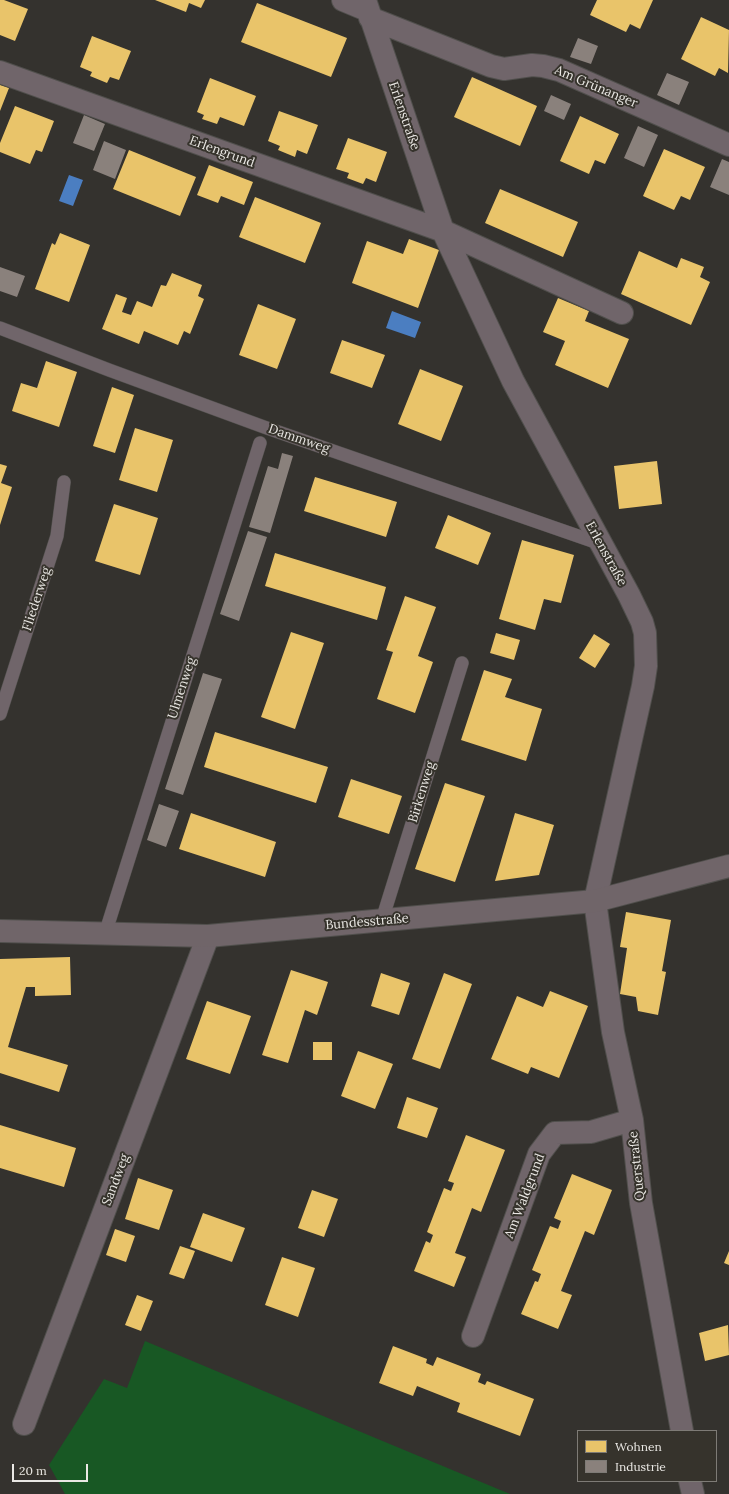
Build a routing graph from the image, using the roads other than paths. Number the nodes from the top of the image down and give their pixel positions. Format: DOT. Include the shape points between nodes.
graph roads {
  1 [pos="343,0"];
  2 [pos="367,9"];
  3 [pos="0,72"];
  4 [pos="729,145"];
  5 [pos="443,231"];
  6 [pos="622,313"];
  7 [pos="0,328"];
  8 [pos="260,443"];
  9 [pos="64,482"];
  10 [pos="601,544"];
  11 [pos="462,663"];
  12 [pos="0,714"];
  13 [pos="729,866"];
  14 [pos="595,901"];
  15 [pos="382,920"];
  16 [pos="0,931"];
  17 [pos="105,934"];
  18 [pos="208,936"];
  19 [pos="632,1120"];
  20 [pos="473,1336"];
  21 [pos="24,1424"];
  22 [pos="682,1430"];
  23 [pos="690,1482"];
  24 [pos="693,1494"];
  1 -- 2 [label="street"];
  2 -- 4 [label="street, Am Grünanger" via="491,66 504,69 538,66 559,70"];
  2 -- 5 [label="street, Erlenstraße"];
  3 -- 5 [label="street, Erlengrund"];
  5 -- 6 [label="street"];
  5 -- 10 [label="street, Erlenstraße" via="513,381"];
  7 -- 10 [label="lane, Dammweg" via="264,426"];
  8 -- 17 [label="lane, Ulmenweg"];
  9 -- 12 [label="lane, Fliederweg" via="57,536"];
  10 -- 14 [label="street, Erlenstraße" via="642,622 646,666"];
  11 -- 15 [label="lane, Birkenweg"];
  13 -- 14 [label="main road, Bundesstraße"];
  14 -- 15 [label="main road, Bundesstraße"];
  14 -- 19 [label="street, Querstraße" via="613,1032"];
  15 -- 18 [label="main road, Bundesstraße"];
  16 -- 17 [label="main road, Bundesstraße"];
  17 -- 18 [label="main road, Bundesstraße"];
  18 -- 21 [label="street, Sandweg"];
  19 -- 20 [label="street, Am Waldgrund" via="591,1132 555,1133 539,1154"];
  19 -- 22 [label="street, Querstraße" via="641,1203"];
  23 -- 24 [label="street"];
}
